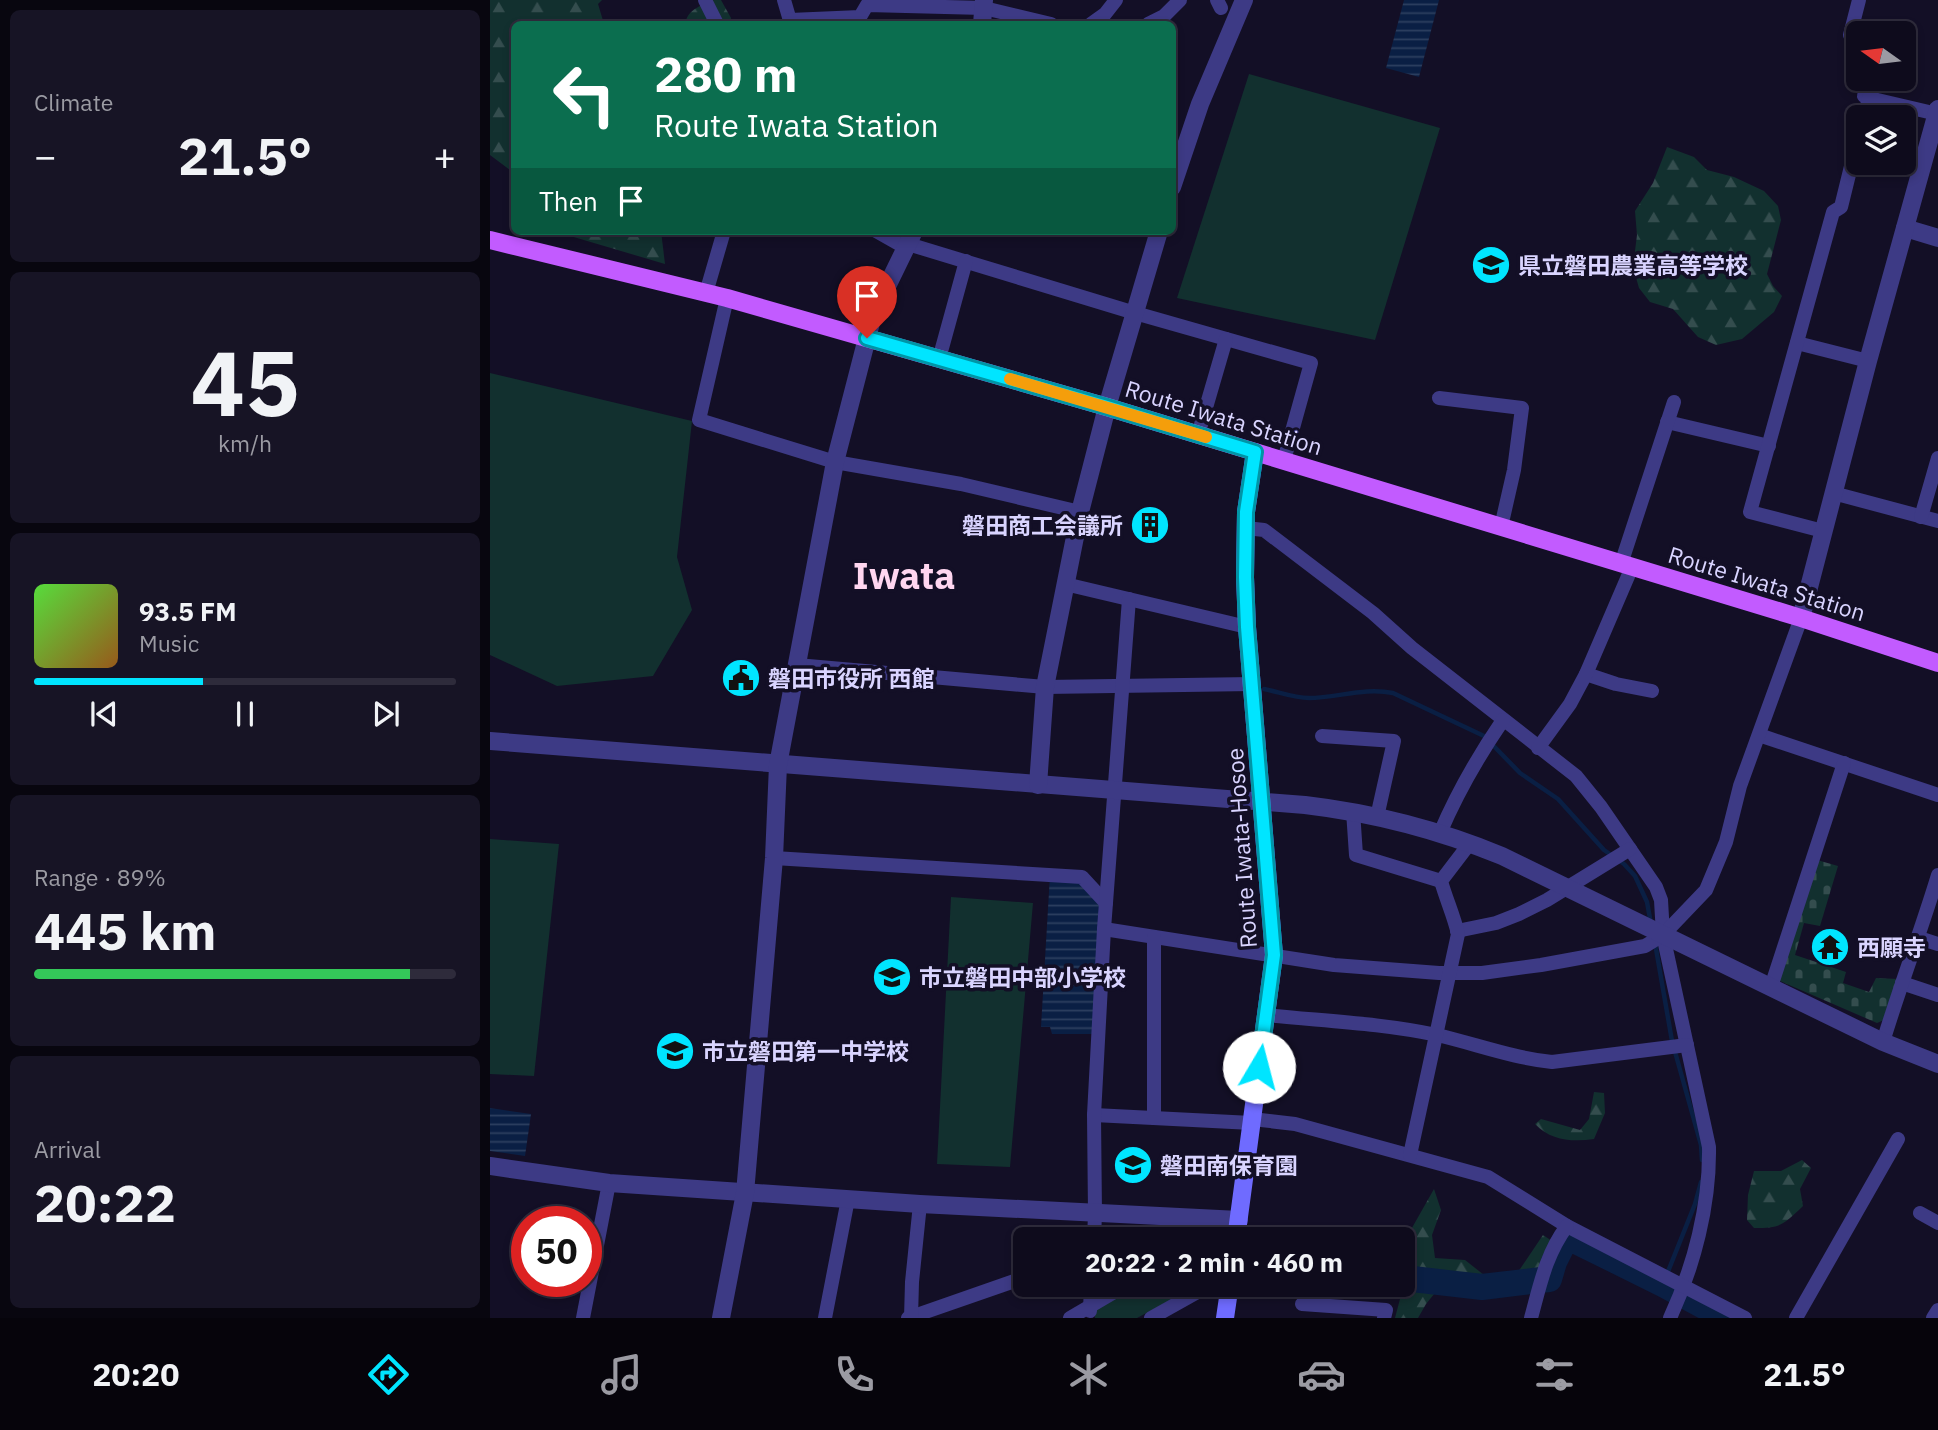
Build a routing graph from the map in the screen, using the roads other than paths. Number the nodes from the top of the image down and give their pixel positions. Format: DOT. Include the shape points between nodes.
graph roads {
  1 [pos="705,0"];
  2 [pos="784,0"];
  3 [pos="1116,0"];
  4 [pos="1179,0"];
  5 [pos="1244,0"];
  6 [pos="1858,0"];
  7 [pos="983,11"];
  8 [pos="716,21"];
  9 [pos="790,21"];
  10 [pos="804,21"];
  11 [pos="1035,21"];
  12 [pos="1095,21"];
  13 [pos="1154,21"];
  14 [pos="1853,21"];
  15 [pos="1865,91"];
  16 [pos="1869,97"];
  17 [pos="1867,105"];
  18 [pos="1937,112"];
  19 [pos="1176,175"];
  20 [pos="1849,175"];
  21 [pos="1905,228"];
  22 [pos="723,235"];
  23 [pos="890,235"];
  24 [pos="1158,235"];
  25 [pos="1938,238"];
  26 [pos="490,240"];
  27 [pos="910,241"];
  28 [pos="966,261"];
  29 [pos="706,293"];
  30 [pos="727,298"];
  31 [pos="1135,313"];
  32 [pos="867,338"];
  33 [pos="1226,339"];
  34 [pos="1797,343"];
  35 [pos="939,359"];
  36 [pos="1868,361"];
  37 [pos="1439,398"];
  38 [pos="1674,402"];
  39 [pos="1107,407"];
  40 [pos="1667,422"];
  41 [pos="1198,435"];
  42 [pos="1769,446"];
  43 [pos="1255,452"];
  44 [pos="1938,458"];
  45 [pos="1284,460"];
  46 [pos="835,462"];
  47 [pos="1833,494"];
  48 [pos="1080,512"];
  49 [pos="1921,517"];
  50 [pos="1938,521"];
  51 [pos="1501,527"];
  52 [pos="1245,528"];
  53 [pos="1823,531"];
  54 [pos="1626,566"];
  55 [pos="1065,584"];
  56 [pos="1129,599"];
  57 [pos="1801,618"];
  58 [pos="1247,627"];
  59 [pos="1938,663"];
  60 [pos="797,665"];
  61 [pos="1586,674"];
  62 [pos="1253,684"];
  63 [pos="1123,686"];
  64 [pos="1045,687"];
  65 [pos="1652,691"];
  66 [pos="1503,720"];
  67 [pos="1322,736"];
  68 [pos="1759,736"];
  69 [pos="490,741"];
  70 [pos="1538,748"];
  71 [pos="1844,763"];
  72 [pos="778,765"];
  73 [pos="1038,785"];
  74 [pos="1115,791"];
  75 [pos="1938,795"];
  76 [pos="1263,802"];
  77 [pos="1353,811"];
  78 [pos="1377,817"];
  79 [pos="1440,833"];
  80 [pos="1470,842"];
  81 [pos="1630,849"];
  82 [pos="774,858"];
  83 [pos="1938,875"];
  84 [pos="1441,881"];
  85 [pos="1567,887"];
  86 [pos="1106,903"];
  87 [pos="1104,929"];
  88 [pos="1457,931"];
  89 [pos="1663,935"];
  90 [pos="1154,937"];
  91 [pos="1919,938"];
  92 [pos="1938,944"];
  93 [pos="1274,955"];
  94 [pos="1450,973"];
  95 [pos="1902,983"];
  96 [pos="1771,987"];
  97 [pos="1938,995"];
  98 [pos="1266,1015"];
  99 [pos="1437,1035"];
  100 [pos="1883,1042"];
  101 [pos="1687,1045"];
  102 [pos="1938,1064"];
  103 [pos="1094,1115"];
  104 [pos="1153,1118"];
  105 [pos="1252,1121"];
  106 [pos="1898,1139"];
  107 [pos="1409,1155"];
  108 [pos="490,1166"];
  109 [pos="609,1183"];
  110 [pos="745,1193"];
  111 [pos="848,1199"];
  112 [pos="919,1203"];
  113 [pos="1920,1213"];
  114 [pos="1095,1214"];
  115 [pos="1239,1220"];
  116 [pos="1938,1223"];
  117 [pos="1567,1226"];
  118 [pos="1094,1227"];
  119 [pos="1227,1227"];
  120 [pos="1238,1227"];
  121 [pos="1013,1282"];
  122 [pos="1685,1286"];
  123 [pos="1110,1297"];
  124 [pos="1189,1297"];
  125 [pos="1228,1297"];
  126 [pos="1302,1304"];
  127 [pos="1938,1310"];
  128 [pos="1090,1312"];
  129 [pos="583,1318"];
  130 [pos="721,1318"];
  131 [pos="825,1318"];
  132 [pos="910,1318"];
  133 [pos="1070,1318"];
  134 [pos="1151,1318"];
  135 [pos="1225,1318"];
  136 [pos="1384,1318"];
  137 [pos="1531,1318"];
  138 [pos="1670,1318"];
  139 [pos="1745,1318"];
  140 [pos="1796,1318"];
  141 [pos="1933,1318"];
  1 -- 8 [label="street"];
  2 -- 9 [label="street"];
  3 -- 12 [label="street"];
  4 -- 13 [label="street"];
  5 -- 19 [label="street"];
  6 -- 14 [label="street"];
  7 -- 10 [label="street" via="867,5 860,17"];
  7 -- 11 [label="street"];
  15 -- 16 [label="street" via="1864,96"];
  16 -- 17 [label="street"];
  16 -- 18 [label="street"];
  18 -- 21 [label="street"];
  20 -- 34 [label="street" via="1841,208 1833,212"];
  21 -- 25 [label="street"];
  21 -- 36 [label="street"];
  22 -- 29 [label="street"];
  23 -- 27 [label="street"];
  24 -- 31 [label="street"];
  26 -- 29 [label="main road, Route Iwata Station"];
  27 -- 28 [label="street"];
  27 -- 32 [label="street" via="873,315"];
  28 -- 31 [label="street"];
  28 -- 35 [label="street"];
  29 -- 30 [label="main road, Route Iwata Station"];
  30 -- 32 [label="main road, Route Iwata Station"];
  30 -- 46 [label="street" via="699,420"];
  31 -- 33 [label="street"];
  31 -- 39 [label="street"];
  32 -- 35 [label="main road, Route Iwata Station"];
  32 -- 46 [label="street"];
  33 -- 41 [label="street"];
  33 -- 45 [label="street" via="1311,363"];
  34 -- 36 [label="street"];
  34 -- 42 [label="street"];
  35 -- 39 [label="main road, Route Iwata Station"];
  36 -- 47 [label="street"];
  37 -- 51 [label="street" via="1522,408"];
  38 -- 40 [label="street"];
  39 -- 41 [label="main road, Route Iwata Station"];
  39 -- 48 [label="street"];
  40 -- 42 [label="street"];
  40 -- 54 [label="street"];
  41 -- 43 [label="main road, Route Iwata Station"];
  42 -- 53 [label="street" via="1750,512"];
  43 -- 45 [label="main road, Route Iwata Station"];
  43 -- 52 [label="main road, Route Iwata-Hosoe"];
  44 -- 49 [label="street"];
  45 -- 51 [label="main road, Route Iwata Station"];
  46 -- 48 [label="street" via="961,484"];
  46 -- 60 [label="street"];
  47 -- 49 [label="street"];
  47 -- 53 [label="street"];
  48 -- 55 [label="street"];
  49 -- 50 [label="street"];
  51 -- 54 [label="main road, Route Iwata Station"];
  52 -- 58 [label="main road, Route Iwata-Hosoe"];
  52 -- 66 [label="street" via="1264,530"];
  53 -- 57 [label="street"];
  54 -- 57 [label="main road, Route Iwata Station"];
  54 -- 61 [label="street"];
  55 -- 56 [label="street"];
  55 -- 64 [label="street"];
  56 -- 58 [label="street"];
  56 -- 63 [label="street"];
  57 -- 59 [label="main road, Route Iwata Station"];
  57 -- 68 [label="street"];
  58 -- 62 [label="main road, Route Iwata-Hosoe"];
  60 -- 64 [label="street"];
  60 -- 72 [label="street"];
  61 -- 65 [label="street"];
  61 -- 70 [label="street"];
  62 -- 63 [label="street"];
  62 -- 76 [label="main road, Route Iwata-Hosoe"];
  63 -- 64 [label="street"];
  63 -- 74 [label="street"];
  64 -- 73 [label="street"];
  66 -- 70 [label="street"];
  66 -- 79 [label="street" via="1473,764"];
  67 -- 78 [label="street" via="1394,741"];
  68 -- 71 [label="street"];
  68 -- 89 [label="street" via="1706,890"];
  69 -- 72 [label="street"];
  70 -- 81 [label="street" via="1576,776"];
  71 -- 75 [label="street"];
  71 -- 96 [label="street"];
  72 -- 73 [label="street"];
  72 -- 82 [label="street"];
  73 -- 74 [label="street"];
  74 -- 76 [label="street"];
  74 -- 86 [label="street"];
  76 -- 77 [label="street"];
  76 -- 93 [label="main road, Route Iwata-Hosoe"];
  77 -- 78 [label="street"];
  77 -- 84 [label="street" via="1356,855"];
  78 -- 79 [label="street"];
  79 -- 80 [label="street"];
  80 -- 84 [label="street"];
  80 -- 85 [label="street"];
  81 -- 85 [label="street"];
  81 -- 89 [label="street" via="1661,900"];
  82 -- 86 [label="street" via="1082,877"];
  82 -- 110 [label="street"];
  83 -- 91 [label="street"];
  84 -- 88 [label="street"];
  85 -- 88 [label="street" via="1519,914"];
  85 -- 89 [label="street"];
  86 -- 87 [label="street"];
  87 -- 90 [label="street"];
  87 -- 103 [label="street"];
  88 -- 94 [label="street"];
  89 -- 94 [label="street" via="1645,946 1541,965"];
  89 -- 96 [label="street"];
  89 -- 101 [label="street"];
  90 -- 93 [label="street"];
  90 -- 104 [label="street"];
  91 -- 92 [label="street"];
  91 -- 95 [label="street"];
  93 -- 94 [label="street" via="1334,965"];
  93 -- 98 [label="main road, Route Iwata-Hosoe"];
  94 -- 99 [label="street"];
  95 -- 97 [label="street"];
  95 -- 100 [label="street"];
  96 -- 100 [label="street"];
  98 -- 99 [label="street"];
  98 -- 105 [label="main road, Route Iwata-Hosoe"];
  99 -- 101 [label="street" via="1552,1062"];
  99 -- 107 [label="street"];
  100 -- 102 [label="street"];
  101 -- 122 [label="street" via="1709,1147 1710,1175"];
  103 -- 104 [label="street"];
  103 -- 114 [label="street"];
  104 -- 105 [label="street"];
  105 -- 107 [label="street" via="1295,1124"];
  105 -- 115 [label="main road, Route Iwata-Hosoe"];
  106 -- 140 [label="street"];
  107 -- 117 [label="street" via="1488,1177"];
  108 -- 109 [label="street"];
  109 -- 110 [label="street"];
  109 -- 129 [label="street"];
  110 -- 111 [label="street"];
  110 -- 130 [label="street"];
  111 -- 112 [label="street"];
  111 -- 131 [label="street"];
  112 -- 114 [label="street"];
  112 -- 132 [label="street"];
  113 -- 116 [label="street"];
  114 -- 115 [label="street"];
  114 -- 118 [label="street"];
  115 -- 119 [label="street"];
  115 -- 120 [label="main road, Route Iwata-Hosoe"];
  117 -- 122 [label="street"];
  117 -- 137 [label="street" via="1546,1262"];
  121 -- 132 [label="street"];
  122 -- 138 [label="street"];
  122 -- 139 [label="street"];
  123 -- 128 [label="street"];
  124 -- 134 [label="street"];
  125 -- 135 [label="main road"];
  126 -- 136 [label="street" via="1386,1310"];
  127 -- 141 [label="street"];
  128 -- 133 [label="street"];
}
